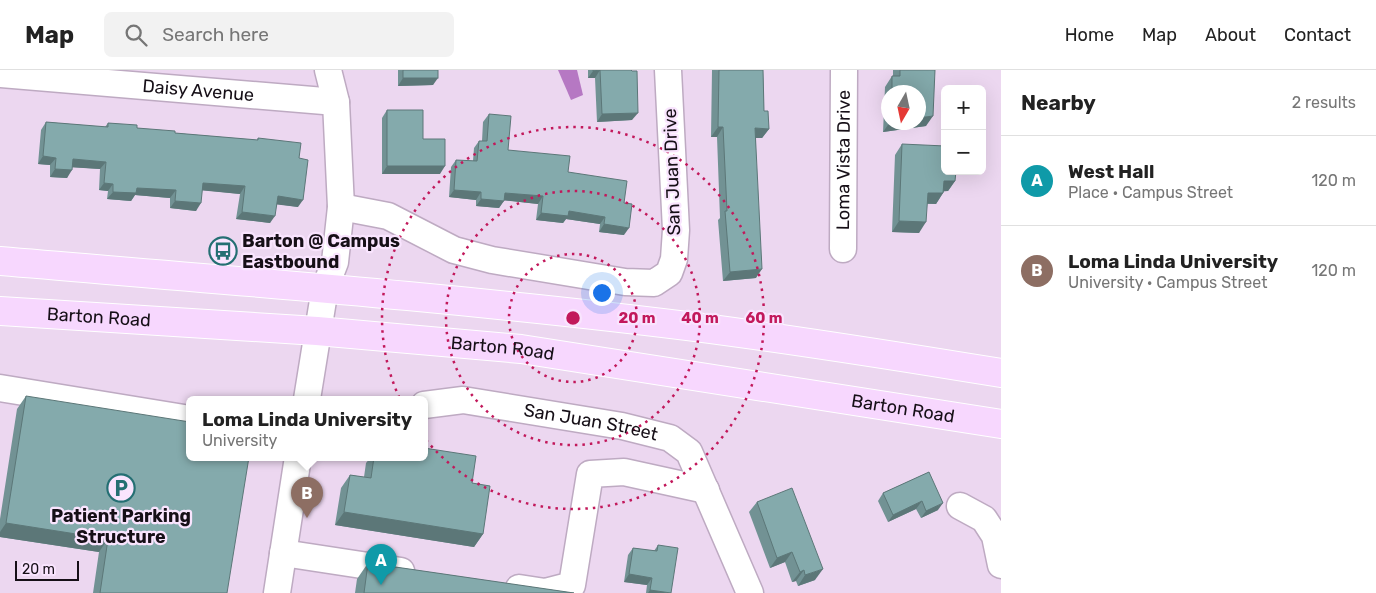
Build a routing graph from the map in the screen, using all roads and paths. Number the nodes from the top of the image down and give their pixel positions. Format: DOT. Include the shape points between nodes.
graph roads {
  1 [pos="328,70"];
  2 [pos="668,70"];
  3 [pos="844,70"];
  4 [pos="0,74"];
  5 [pos="336,102"];
  6 [pos="341,207"];
  7 [pos="843,249"];
  8 [pos="0,261"];
  9 [pos="326,288"];
  10 [pos="0,311"];
  11 [pos="317,331"];
  12 [pos="1001,373"];
  13 [pos="0,388"];
  14 [pos="307,396"];
  15 [pos="428,404"];
  16 [pos="186,418"];
  17 [pos="1001,424"];
  18 [pos="297,461"];
  19 [pos="706,490"];
  20 [pos="960,506"];
  21 [pos="283,553"];
  22 [pos="1001,565"];
  23 [pos="429,575"];
  24 [pos="497,585"];
  25 [pos="277,593"];
  26 [pos="750,593"];
  1 -- 5 [label="street"];
  2 -- 6 [label="street, San Juan Drive" via="676,230 674,259 669,273 654,284 492,260 454,250 388,216"];
  3 -- 7 [label="street, Loma Vista Drive"];
  4 -- 5 [label="street, Daisy Avenue"];
  5 -- 6 [label="street"];
  6 -- 9 [label="street" via="335,262"];
  8 -- 9 [label="main road"];
  9 -- 11 [label="street"];
  9 -- 12 [label="main road" via="710,329"];
  10 -- 11 [label="main road, Barton Road"];
  11 -- 14 [label="street"];
  11 -- 17 [label="main road, Barton Road" via="521,349"];
  13 -- 16 [label="street"];
  15 -- 19 [label="street, San Juan Street" via="463,400 622,426 670,438 690,452"];
  18 -- 21 [label="street"];
  19 -- 24 [label="street" via="624,472 590,474 572,585 545,592"];
  19 -- 26 [label="street, San Juan Street"];
  20 -- 22 [label="street" via="984,519 995,536"];
  21 -- 23 [label="street"];
  21 -- 25 [label="street"];
}
